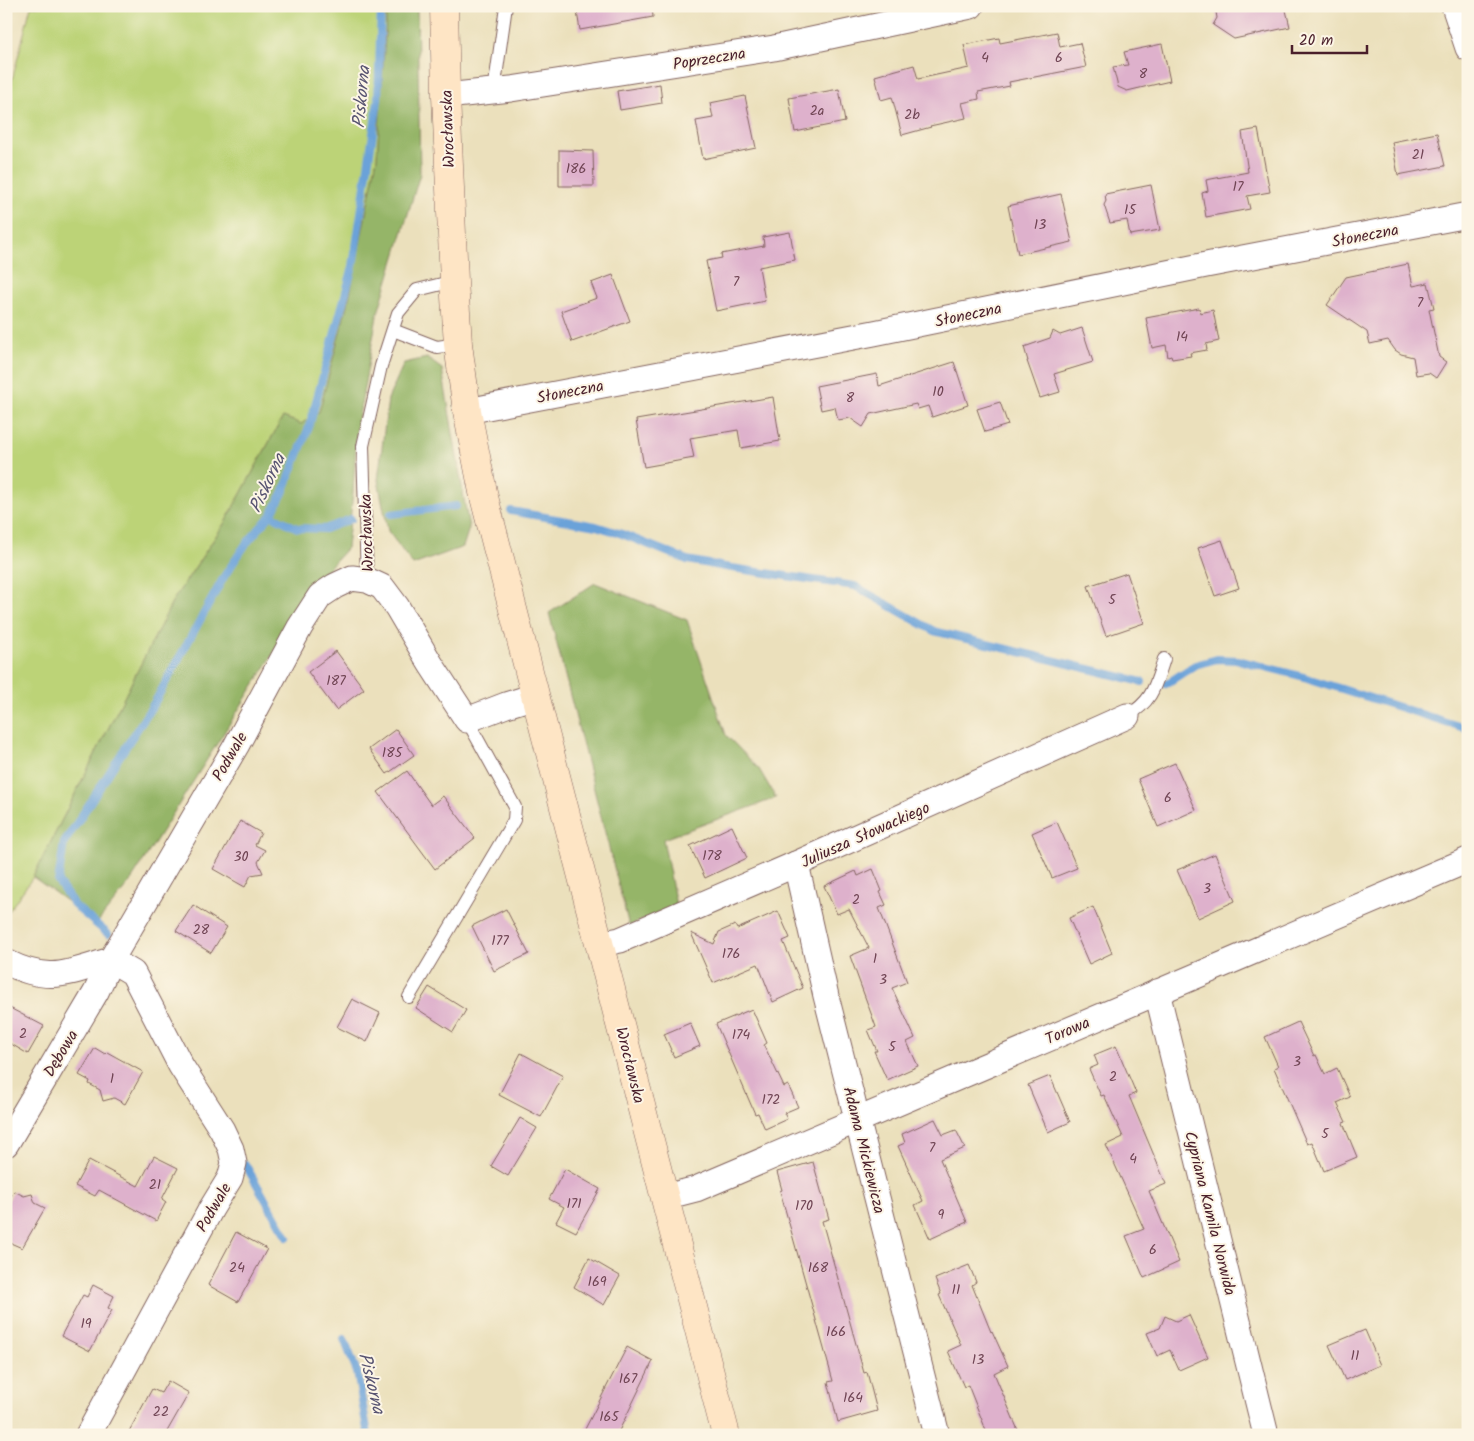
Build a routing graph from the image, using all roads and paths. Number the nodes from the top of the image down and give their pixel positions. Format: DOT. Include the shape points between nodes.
graph roads {
  1 [pos="444,6"];
  2 [pos="506,6"];
  3 [pos="971,6"];
  4 [pos="1454,6"];
  5 [pos="1468,48"];
  6 [pos="494,91"];
  7 [pos="446,96"];
  8 [pos="1468,216"];
  9 [pos="454,281"];
  10 [pos="393,330"];
  11 [pos="458,344"];
  12 [pos="467,411"];
  13 [pos="367,580"];
  14 [pos="1164,659"];
  15 [pos="535,696"];
  16 [pos="1127,716"];
  17 [pos="467,720"];
  18 [pos="1468,860"];
  19 [pos="796,864"];
  20 [pos="600,944"];
  21 [pos="111,960"];
  22 [pos="6,962"];
  23 [pos="1157,992"];
  24 [pos="410,997"];
  25 [pos="857,1119"];
  26 [pos="6,1144"];
  27 [pos="665,1197"];
  28 [pos="88,1435"];
  29 [pos="726,1435"];
  30 [pos="937,1435"];
  31 [pos="1266,1435"];
  1 -- 7 [label="main road, Wrocławska"];
  2 -- 6 [label="lane"];
  3 -- 6 [label="street, Poprzeczna" via="774,48"];
  4 -- 5 [label="street"];
  6 -- 7 [label="street, Poprzeczna"];
  7 -- 9 [label="main road, Wrocławska"];
  8 -- 12 [label="street, Słoneczna"];
  9 -- 10 [label="lane, Wrocławska" via="417,290 398,313"];
  9 -- 11 [label="main road, Wrocławska"];
  10 -- 11 [label="lane" via="437,347"];
  10 -- 13 [label="lane, Wrocławska" via="381,366 363,446"];
  11 -- 12 [label="main road, Wrocławska"];
  12 -- 15 [label="main road, Wrocławska" via="484,497"];
  13 -- 17 [label="street, Wrocławska" via="382,588 397,607"];
  13 -- 21 [label="street, Podwale" via="352,578 320,596"];
  14 -- 16 [label="lane" via="1152,693 1140,708"];
  15 -- 17 [label="street"];
  15 -- 20 [label="main road, Wrocławska"];
  16 -- 19 [label="street, Juliusza Słowackiego"];
  17 -- 24 [label="lane" via="515,807 514,820"];
  18 -- 23 [label="street, Torowa"];
  19 -- 20 [label="street, Juliusza Słowackiego" via="620,940"];
  19 -- 25 [label="street, Adama Mickiewicza"];
  20 -- 27 [label="main road, Wrocławska"];
  21 -- 22 [label="street" via="53,975 33,974"];
  21 -- 26 [label="street, Dębowa" via="96,992"];
  21 -- 28 [label="street, Podwale" via="133,973 181,1066 222,1130 234,1163 230,1178"];
  23 -- 25 [label="street, Torowa"];
  23 -- 31 [label="street, Cypriana Kamila Norwida"];
  25 -- 27 [label="street, Torowa" via="696,1189"];
  25 -- 30 [label="street, Adama Mickiewicza"];
  27 -- 29 [label="main road, Wrocławska"];
}
